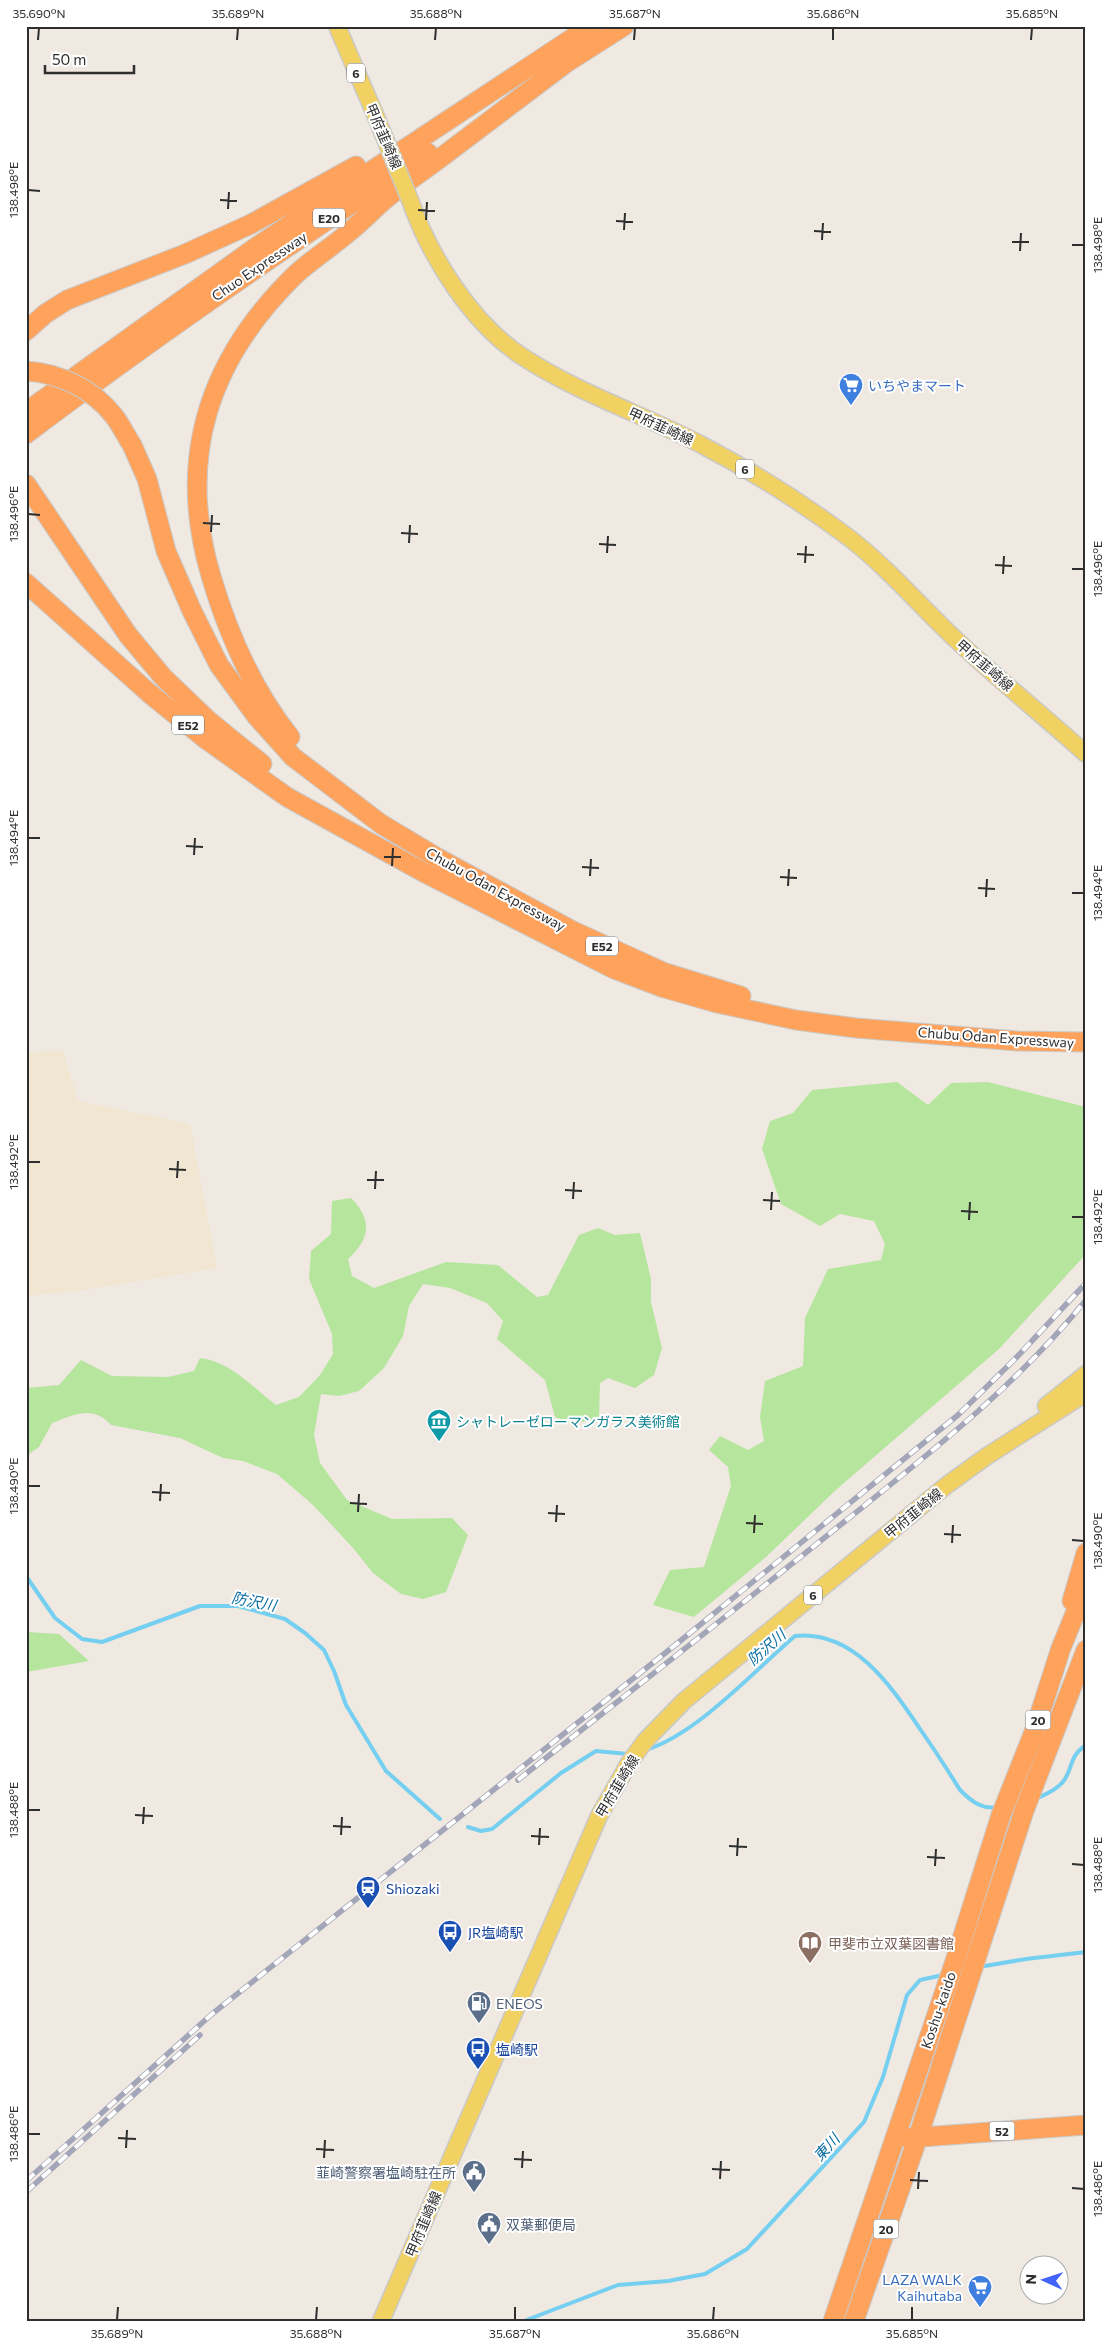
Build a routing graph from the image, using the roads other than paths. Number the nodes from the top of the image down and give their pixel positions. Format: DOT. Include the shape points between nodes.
graph roads {
  1 [pos="337,26"];
  2 [pos="592,26"];
  3 [pos="624,26"];
  4 [pos="566,63"];
  5 [pos="502,84"];
  6 [pos="26,331"];
  7 [pos="26,370"];
  8 [pos="26,412"];
  9 [pos="26,434"];
  10 [pos="26,484"];
  11 [pos="26,583"];
  12 [pos="1086,754"];
  13 [pos="329,786"];
  14 [pos="369,842"];
  15 [pos="906,1031"];
  16 [pos="1086,1042"];
  17 [pos="1086,1374"];
  18 [pos="1086,1392"];
  19 [pos="987,1456"];
  20 [pos="1086,1552"];
  21 [pos="1086,1587"];
  22 [pos="1061,1648"];
  23 [pos="1086,1650"];
  24 [pos="1086,1668"];
  25 [pos="1061,1713"];
  26 [pos="1086,2125"];
  27 [pos="918,2137"];
  28 [pos="894,2140"];
  29 [pos="381,2321"];
  30 [pos="833,2321"];
  31 [pos="854,2321"];
  1 -- 12 [label="main road, 甲府韮崎線 / 6, bridge" via="420,224 452,284 481,320 521,356 755,474 842,533 879,564 965,648"];
  2 -- 5 [label="highway, Chuo Expressway / E20"];
  3 -- 4 [label="highway, Chuo Expressway / E20"];
  4 -- 9 [label="highway, Chuo Expressway / E20" via="268,259"];
  4 -- 13 [label="highway" via="382,202 348,234 296,274 264,308 230,356 212,396 201,437 197,491 204,552 220,608 242,661 270,712"];
  5 -- 6 [label="highway" via="252,224 67,300"];
  5 -- 8 [label="highway, Chuo Expressway / E20" via="251,250"];
  7 -- 13 [label="highway, E52, bridge" via="50,374 82,389 113,415 132,445 147,479 166,551 219,665 257,717 293,757"];
  10 -- 14 [label="highway" via="128,635 164,677 210,722 258,761"];
  11 -- 14 [label="highway, E52" via="142,687 207,740 287,796"];
  13 -- 15 [label="highway, Chubu Odan Expressway / E52" via="381,824 436,857 615,952 720,991 798,1011"];
  14 -- 15 [label="highway, Chubu Odan Expressway / E52" via="568,947 661,988 796,1020"];
  15 -- 16 [label="highway, Chubu Odan Expressway / E52"];
  17 -- 19 [label="main road"];
  18 -- 19 [label="main road, 甲府韮崎線 / 6"];
  19 -- 29 [label="main road, 甲府韮崎線 / 6" via="684,1701 629,1763 592,1832"];
  20 -- 22 [label="highway"];
  21 -- 22 [label="highway, Koshu-kaido / 20"];
  22 -- 28 [label="highway, Koshu-kaido / 20" via="1034,1732 1001,1815"];
  23 -- 25 [label="highway, Koshu-kaido / 20"];
  24 -- 25 [label="highway"];
  25 -- 27 [label="highway, Koshu-kaido / 20" via="1024,1810"];
  26 -- 27 [label="highway, 52"];
  27 -- 28 [label="highway, 52"];
  27 -- 31 [label="highway, Koshu-kaido / 20"];
  28 -- 30 [label="highway, Koshu-kaido / 20"];
}
